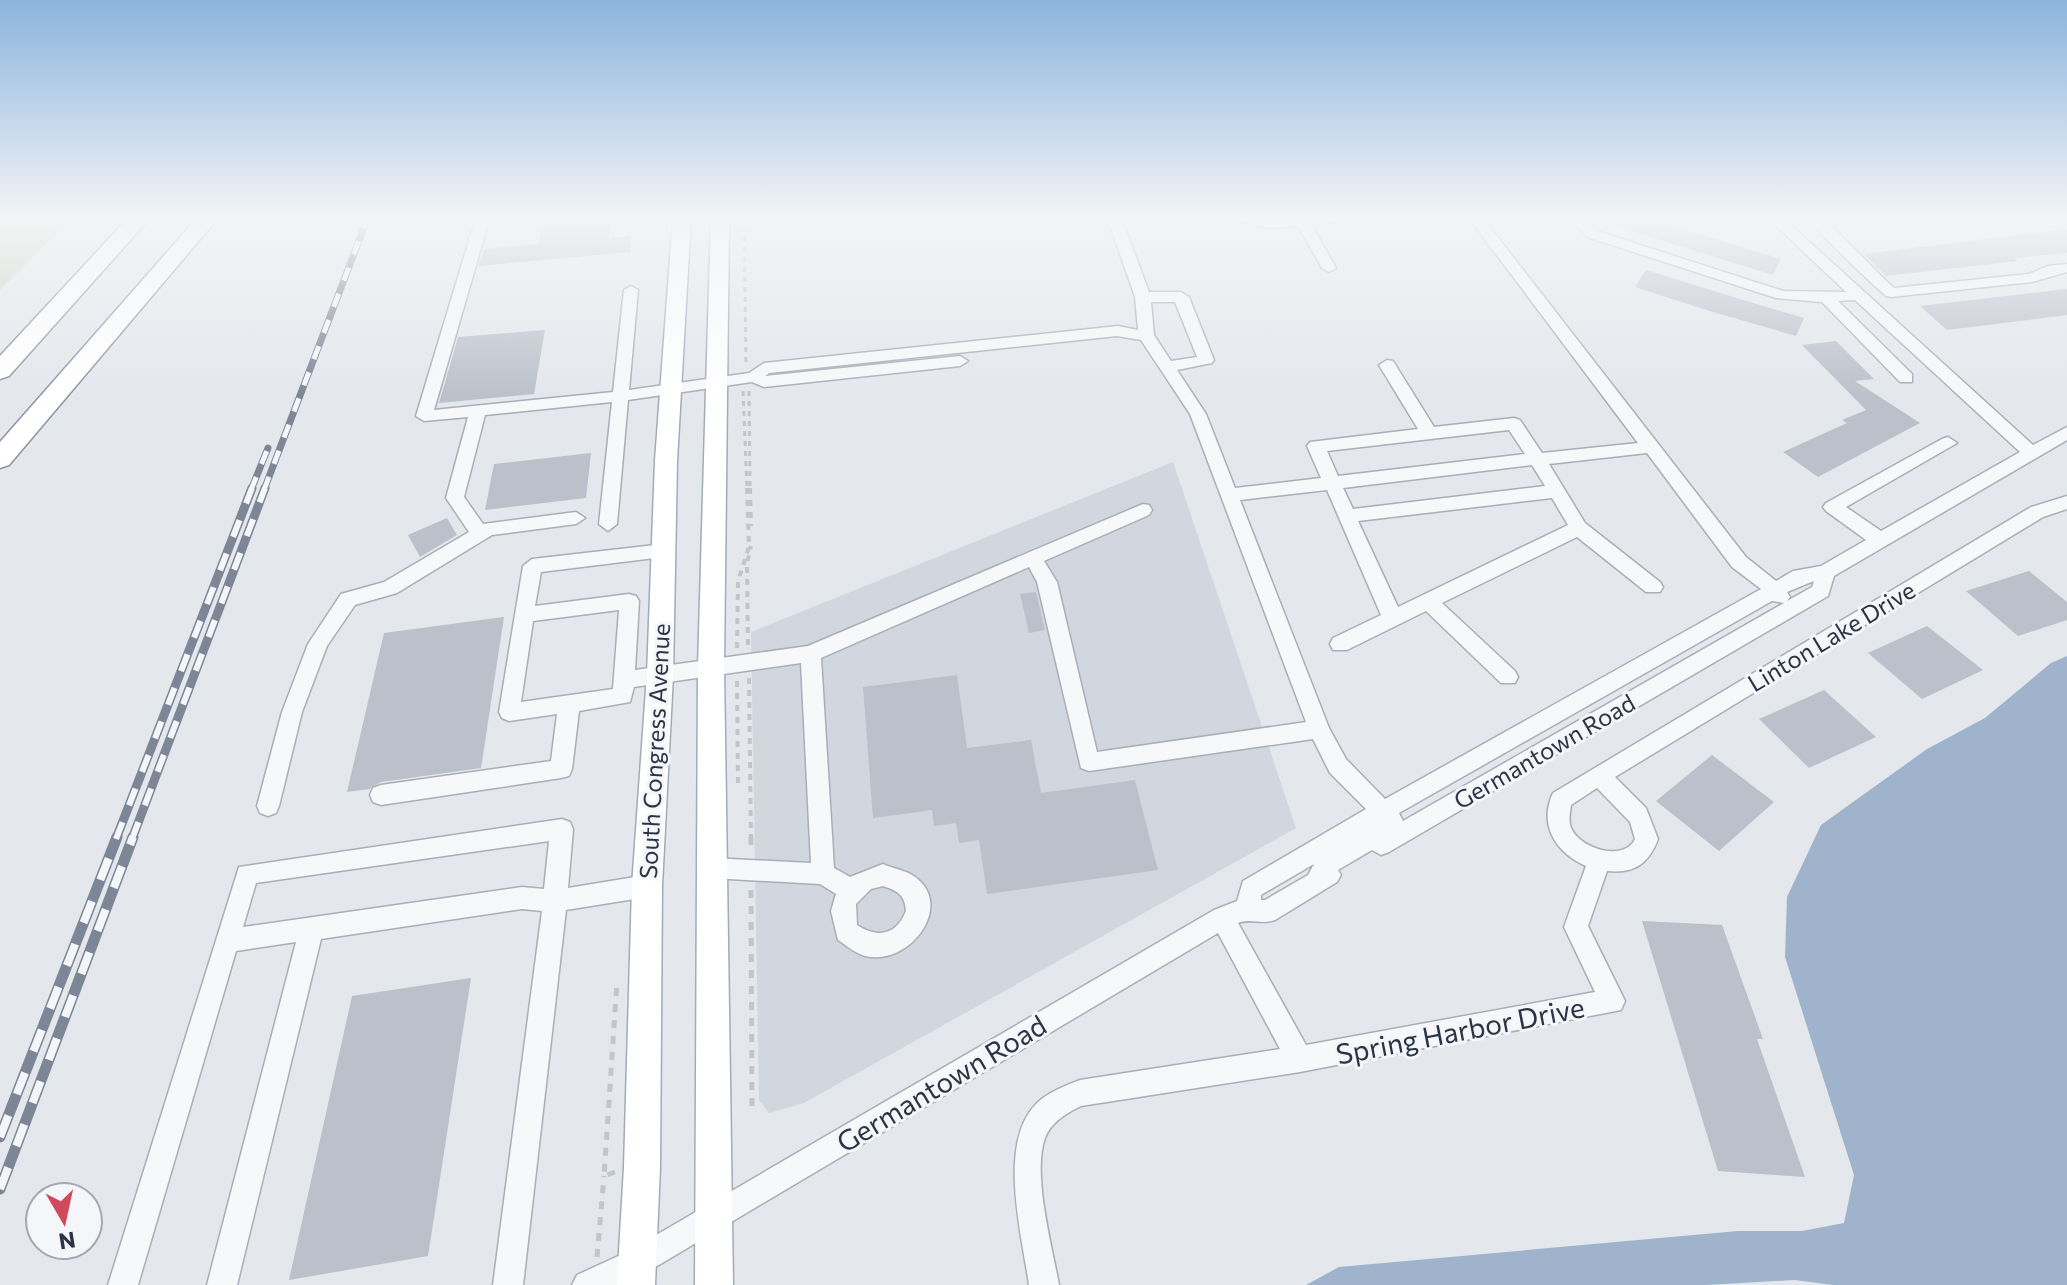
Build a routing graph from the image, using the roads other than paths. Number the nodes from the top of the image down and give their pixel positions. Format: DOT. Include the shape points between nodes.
graph roads {
  1 [pos="86,277"];
  2 [pos="157,277"];
  3 [pos="465,277"];
  4 [pos="678,277"];
  5 [pos="731,277"];
  6 [pos="1136,277"];
  7 [pos="1521,277"];
  8 [pos="1725,277"];
  9 [pos="1839,277"];
  10 [pos="1873,277"];
  11 [pos="2034,277"];
  12 [pos="631,290"];
  13 [pos="1858,295"];
  14 [pos="1143,297"];
  15 [pos="1826,298"];
  16 [pos="1139,335"];
  17 [pos="1387,365"];
  18 [pos="1167,367"];
  19 [pos="0,371"];
  20 [pos="1906,378"];
  21 [pos="737,379"];
  22 [pos="670,391"];
  23 [pos="622,396"];
  24 [pos="478,409"];
  25 [pos="2067,433"];
  26 [pos="1430,434"];
  27 [pos="1948,443"];
  28 [pos="1651,447"];
  29 [pos="2031,453"];
  30 [pos="0,459"];
  31 [pos="1537,459"];
  32 [pos="1332,483"];
  33 [pos="1558,491"];
  34 [pos="1229,495"];
  35 [pos="2067,502"];
  36 [pos="1143,510"];
  37 [pos="1346,516"];
  38 [pos="576,518"];
  39 [pos="608,524"];
  40 [pos="1579,528"];
  41 [pos="480,533"];
  42 [pos="1880,540"];
  43 [pos="664,551"];
  44 [pos="1033,558"];
  45 [pos="1825,572"];
  46 [pos="1653,587"];
  47 [pos="1775,590"];
  48 [pos="1427,600"];
  49 [pos="524,615"];
  50 [pos="1392,617"];
  51 [pos="1340,644"];
  52 [pos="811,654"];
  53 [pos="724,666"];
  54 [pos="660,675"];
  55 [pos="1508,677"];
  56 [pos="624,680"];
  57 [pos="1657,686"];
  58 [pos="569,703"];
  59 [pos="1319,729"];
  60 [pos="1598,776"];
  61 [pos="381,795"];
  62 [pos="268,806"];
  63 [pos="1382,811"];
  64 [pos="1599,861"];
  65 [pos="711,868"];
  66 [pos="823,874"];
  67 [pos="1317,882"];
  68 [pos="647,886"];
  69 [pos="851,890"];
  70 [pos="555,901"];
  71 [pos="1247,908"];
  72 [pos="1222,918"];
  73 [pos="312,928"];
  74 [pos="227,941"];
  75 [pos="1300,1059"];
  76 [pos="715,1217"];
  77 [pos="636,1274"];
  78 [pos="591,1283"];
  79 [pos="123,1285"];
  80 [pos="222,1285"];
  81 [pos="508,1285"];
  82 [pos="714,1285"];
  83 [pos="1044,1285"];
  1 -- 19 [label="highway"];
  2 -- 30 [label="highway"];
  3 -- 24 [label="street" via="424,416"];
  4 -- 22 [label="main road, South Congress Avenue"];
  5 -- 21 [label="main road"];
  6 -- 14 [label="street"];
  7 -- 28 [label="street"];
  8 -- 15 [label="street" via="1781,295"];
  9 -- 13 [label="street"];
  10 -- 11 [label="street" via="1891,293"];
  12 -- 23 [label="street"];
  13 -- 15 [label="street"];
  13 -- 29 [label="street"];
  14 -- 16 [label="street"];
  14 -- 18 [label="street" via="1181,297 1206,360"];
  15 -- 20 [label="street"];
  16 -- 18 [label="street"];
  16 -- 21 [label="street" via="1127,344 1077,342 851,366 764,382"];
  17 -- 26 [label="street"];
  18 -- 34 [label="street" via="1198,414"];
  21 -- 22 [label="street"];
  21 -- 53 [label="main road"];
  22 -- 23 [label="street"];
  22 -- 43 [label="main road, South Congress Avenue"];
  23 -- 24 [label="street"];
  23 -- 39 [label="street"];
  24 -- 41 [label="street" via="455,498"];
  25 -- 29 [label="street, Germantown Road"];
  26 -- 31 [label="street" via="1514,424"];
  26 -- 32 [label="street" via="1316,446"];
  27 -- 42 [label="street" via="1832,507"];
  28 -- 31 [label="street"];
  28 -- 47 [label="street" via="1739,562"];
  29 -- 42 [label="street, Germantown Road"];
  31 -- 32 [label="street"];
  31 -- 33 [label="street"];
  32 -- 34 [label="street"];
  32 -- 37 [label="street"];
  33 -- 37 [label="street"];
  33 -- 40 [label="street"];
  34 -- 59 [label="street"];
  35 -- 60 [label="street, Linton Lake Drive" via="2037,512"];
  36 -- 44 [label="street"];
  37 -- 50 [label="street"];
  38 -- 41 [label="street"];
  40 -- 46 [label="street"];
  40 -- 48 [label="street"];
  41 -- 62 [label="street" via="390,588 348,599 318,644 292,712"];
  42 -- 45 [label="street, Germantown Road"];
  43 -- 49 [label="street" via="532,566"];
  43 -- 54 [label="main road, South Congress Avenue"];
  44 -- 52 [label="street"];
  44 -- 59 [label="street" via="1047,582 1089,762"];
  45 -- 47 [label="street, Germantown Road" via="1800,576"];
  45 -- 57 [label="street, Germantown Road" via="1821,591"];
  47 -- 57 [label="street" via="1781,599 1778,606 1655,678"];
  47 -- 63 [label="street, Germantown Road"];
  48 -- 50 [label="street"];
  48 -- 55 [label="street"];
  49 -- 56 [label="street" via="629,601"];
  49 -- 58 [label="street" via="509,712"];
  50 -- 51 [label="street"];
  52 -- 53 [label="street"];
  52 -- 66 [label="street"];
  53 -- 54 [label="street"];
  53 -- 65 [label="main road"];
  54 -- 56 [label="street"];
  54 -- 68 [label="main road, South Congress Avenue"];
  56 -- 58 [label="street" via="623,696"];
  57 -- 67 [label="street, Germantown Road"];
  58 -- 61 [label="street" via="561,769"];
  59 -- 63 [label="street" via="1338,766"];
  60 -- 64 [label="street, Linton Lake Drive" via="1561,800 1559,826 1568,841"];
  60 -- 64 [label="street" via="1642,821 1646,836 1633,859"];
  63 -- 67 [label="street" via="1392,821 1390,828 1328,864"];
  63 -- 71 [label="street, Germantown Road" via="1251,889"];
  64 -- 75 [label="street, Spring Harbor Drive" via="1576,927 1612,1001"];
  65 -- 66 [label="street"];
  65 -- 76 [label="main road"];
  66 -- 69 [label="street"];
  67 -- 71 [label="street, Germantown Road" via="1267,912"];
  68 -- 70 [label="street"];
  68 -- 77 [label="main road, South Congress Avenue"];
  70 -- 73 [label="street" via="522,898"];
  70 -- 74 [label="street" via="562,829 247,874"];
  70 -- 81 [label="street"];
  71 -- 72 [label="street, Germantown Road"];
  72 -- 75 [label="street"];
  72 -- 76 [label="street, Germantown Road"];
  73 -- 74 [label="street"];
  73 -- 80 [label="street"];
  74 -- 79 [label="street"];
  75 -- 83 [label="street, Spring Harbor Drive" via="1080,1093 1045,1112 1033,1130 1027,1162"];
  76 -- 77 [label="street, Germantown Road"];
  76 -- 82 [label="main road"];
  77 -- 78 [label="street, Germantown Road"];
}
